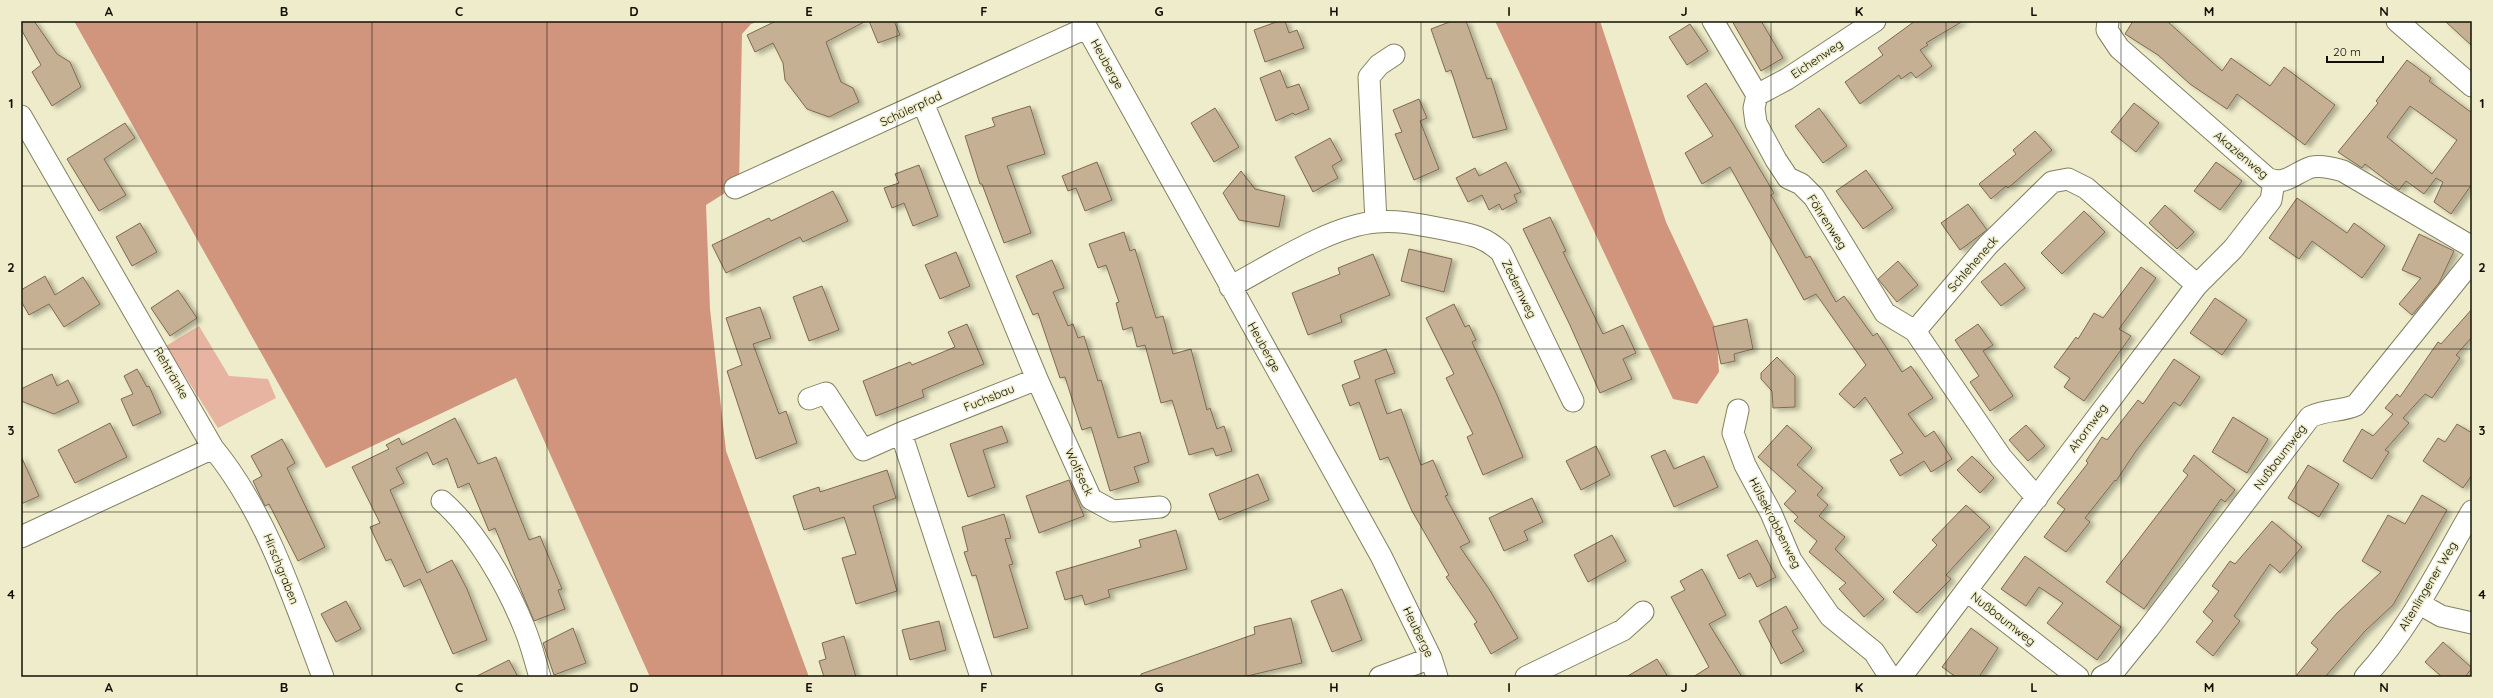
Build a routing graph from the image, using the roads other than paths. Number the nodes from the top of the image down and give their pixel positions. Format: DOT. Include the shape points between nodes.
graph roads {
  1 [pos="1714,21"];
  2 [pos="1875,21"];
  3 [pos="2108,21"];
  4 [pos="2397,21"];
  5 [pos="1085,24"];
  6 [pos="1394,55"];
  7 [pos="2472,86"];
  8 [pos="1757,95"];
  9 [pos="923,103"];
  10 [pos="21,116"];
  11 [pos="2274,182"];
  12 [pos="735,188"];
  13 [pos="1376,222"];
  14 [pos="2472,247"];
  15 [pos="2472,261"];
  16 [pos="2196,285"];
  17 [pos="1230,287"];
  18 [pos="1915,331"];
  19 [pos="1037,379"];
  20 [pos="809,399"];
  21 [pos="1573,401"];
  22 [pos="1738,410"];
  23 [pos="901,433"];
  24 [pos="213,448"];
  25 [pos="2037,498"];
  26 [pos="442,501"];
  27 [pos="1160,507"];
  28 [pos="2472,511"];
  29 [pos="21,537"];
  30 [pos="1967,591"];
  31 [pos="2420,604"];
  32 [pos="1643,612"];
  33 [pos="2472,623"];
  34 [pos="1434,668"];
  35 [pos="323,677"];
  36 [pos="540,677"];
  37 [pos="980,677"];
  38 [pos="1380,677"];
  39 [pos="1526,677"];
  40 [pos="1890,677"];
  41 [pos="1901,677"];
  42 [pos="2078,677"];
  43 [pos="2102,677"];
  44 [pos="2365,677"];
  1 -- 8 [label="street"];
  2 -- 8 [label="street, Eichenweg" via="1787,79"];
  3 -- 11 [label="street, Akazienweg" via="2107,30 2119,48"];
  4 -- 7 [label="street"];
  5 -- 9 [label="street, Schülerpfad"];
  5 -- 17 [label="street, Heuberge"];
  6 -- 13 [label="street" via="1379,65 1369,77 1377,200"];
  8 -- 18 [label="street, Föhrenweg" via="1754,108 1756,123 1788,178 1801,184 1814,197 1885,314"];
  9 -- 12 [label="street, Schülerpfad"];
  9 -- 19 [label="street"];
  10 -- 24 [label="street, Rehtränke"];
  11 -- 14 [label="street, Akazienweg" via="2287,180 2312,167 2328,166 2343,171"];
  11 -- 16 [label="street, Ahornweg" via="2271,200 2233,249"];
  13 -- 17 [label="street, Zedernweg" via="1351,227 1315,242"];
  13 -- 21 [label="street, Zedernweg" via="1402,222 1489,240 1501,252"];
  15 -- 43 [label="street, Nußbaumweg" via="2356,405 2344,411 2322,411 2310,417 2144,635 2115,670"];
  16 -- 18 [label="street, Schleheneck" via="2086,188 2068,179 2052,182 1988,245"];
  16 -- 25 [label="street, Ahornweg"];
  17 -- 34 [label="street, Heuberge" via="1381,556"];
  18 -- 25 [label="street" via="2001,457"];
  19 -- 23 [label="street, Fuchsbau"];
  19 -- 27 [label="street, Wolfseck" via="1091,498 1112,512"];
  20 -- 23 [label="street, Fuchsbau" via="826,393 863,450"];
  22 -- 40 [label="street, Hülsekrabbenweg" via="1733,433 1745,465 1771,513 1791,560 1830,616 1874,652"];
  23 -- 37 [label="street"];
  24 -- 29 [label="street"];
  24 -- 35 [label="street, Hirschgraben" via="229,468 272,543"];
  25 -- 30 [label="street, Ahornweg"];
  26 -- 36 [label="street" via="452,510 491,563 524,627"];
  28 -- 31 [label="street, Altenlingener Weg"];
  30 -- 41 [label="street, Ahornweg"];
  30 -- 42 [label="street, Nußbaumweg"];
  31 -- 33 [label="street" via="2441,616"];
  31 -- 44 [label="street, Altenlingener Weg"];
  32 -- 39 [label="street" via="1623,630"];
  34 -- 38 [label="street"];
}
